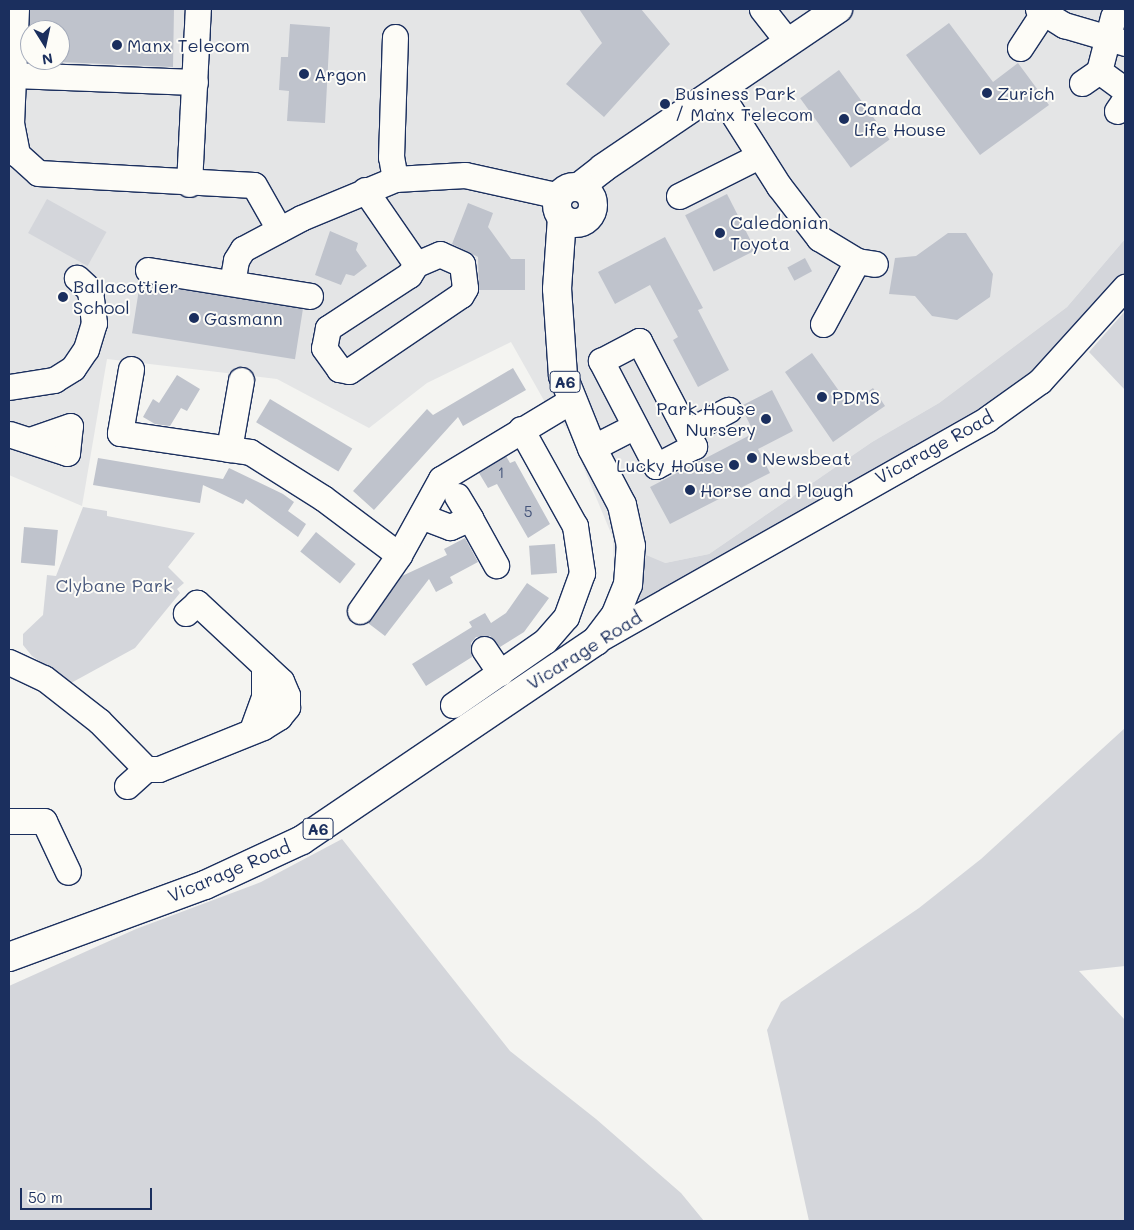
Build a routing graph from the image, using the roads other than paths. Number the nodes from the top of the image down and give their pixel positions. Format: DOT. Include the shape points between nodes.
graph roads {
  1 [pos="16,9"];
  2 [pos="198,9"];
  3 [pos="762,9"];
  4 [pos="838,9"];
  5 [pos="1041,11"];
  6 [pos="1115,33"];
  7 [pos="395,37"];
  8 [pos="788,42"];
  9 [pos="1020,48"];
  10 [pos="13,75"];
  11 [pos="195,82"];
  12 [pos="718,90"];
  13 [pos="1122,100"];
  14 [pos="759,156"];
  15 [pos="395,180"];
  16 [pos="189,184"];
  17 [pos="365,190"];
  18 [pos="679,196"];
  19 [pos="565,208"];
  20 [pos="279,229"];
  21 [pos="416,264"];
  22 [pos="148,270"];
  23 [pos="232,283"];
  24 [pos="91,284"];
  25 [pos="1125,287"];
  26 [pos="310,296"];
  27 [pos="822,324"];
  28 [pos="131,369"];
  29 [pos="241,380"];
  30 [pos="9,387"];
  31 [pos="572,400"];
  32 [pos="728,410"];
  33 [pos="635,426"];
  34 [pos="521,429"];
  35 [pos="687,432"];
  36 [pos="592,448"];
  37 [pos="229,449"];
  38 [pos="457,496"];
  39 [pos="421,516"];
  40 [pos="470,518"];
  41 [pos="399,555"];
  42 [pos="496,565"];
  43 [pos="360,611"];
  44 [pos="186,613"];
  45 [pos="596,641"];
  46 [pos="484,649"];
  47 [pos="9,662"];
  48 [pos="500,673"];
  49 [pos="453,705"];
  50 [pos="146,769"];
  51 [pos="127,786"];
  52 [pos="9,821"];
  53 [pos="68,872"];
  54 [pos="9,957"];
  1 -- 10 [label="street"];
  2 -- 11 [label="street"];
  3 -- 8 [label="street"];
  4 -- 8 [label="highway, A6"];
  5 -- 6 [label="street" via="1064,25"];
  5 -- 9 [label="street"];
  6 -- 13 [label="street" via="1090,77"];
  7 -- 15 [label="street" via="392,157"];
  8 -- 12 [label="highway, A6"];
  10 -- 11 [label="street"];
  10 -- 16 [label="street" via="11,122 17,154 38,173"];
  11 -- 16 [label="street"];
  12 -- 14 [label="street"];
  12 -- 19 [label="highway, A6" via="603,168"];
  14 -- 18 [label="street"];
  14 -- 27 [label="street" via="793,207 819,238 866,263"];
  15 -- 17 [label="street"];
  15 -- 19 [label="street" via="464,175"];
  16 -- 20 [label="street" via="254,185"];
  17 -- 20 [label="street"];
  17 -- 21 [label="street"];
  19 -- 31 [label="highway, A6" via="557,289 558,339 563,376"];
  20 -- 23 [label="street" via="243,249 236,260"];
  21 -- 21 [label="street" via="409,275 328,328 324,348 339,369 349,371 461,295 465,288 462,264 440,254"];
  22 -- 23 [label="street"];
  23 -- 26 [label="street"];
  24 -- 30 [label="street" via="94,323 86,349 73,368 54,380"];
  25 -- 45 [label="street, Vicarage Road" via="1040,380 987,419"];
  28 -- 37 [label="street" via="120,433"];
  29 -- 37 [label="street"];
  31 -- 34 [label="street"];
  31 -- 36 [label="highway, A6"];
  32 -- 35 [label="street"];
  33 -- 35 [label="street" via="656,466 694,446"];
  33 -- 35 [label="street" via="601,361 639,341"];
  33 -- 36 [label="street"];
  34 -- 39 [label="street" via="441,479"];
  34 -- 48 [label="street" via="575,526 582,573 566,617 545,641"];
  36 -- 45 [label="highway, A6" via="622,505 631,546 628,585 616,614"];
  37 -- 41 [label="street" via="250,452 323,498"];
  38 -- 40 [label="street"];
  39 -- 40 [label="street" via="450,527"];
  39 -- 41 [label="street"];
  40 -- 42 [label="street"];
  41 -- 43 [label="street"];
  44 -- 50 [label="street" via="197,603 264,665 264,697 252,730 159,769"];
  45 -- 54 [label="highway, Vicarage Road / A6" via="302,840 205,885"];
  46 -- 48 [label="street"];
  47 -- 50 [label="street" via="44,678 99,721"];
  48 -- 49 [label="street"];
  50 -- 51 [label="street"];
  52 -- 53 [label="street" via="44,821"];
}
